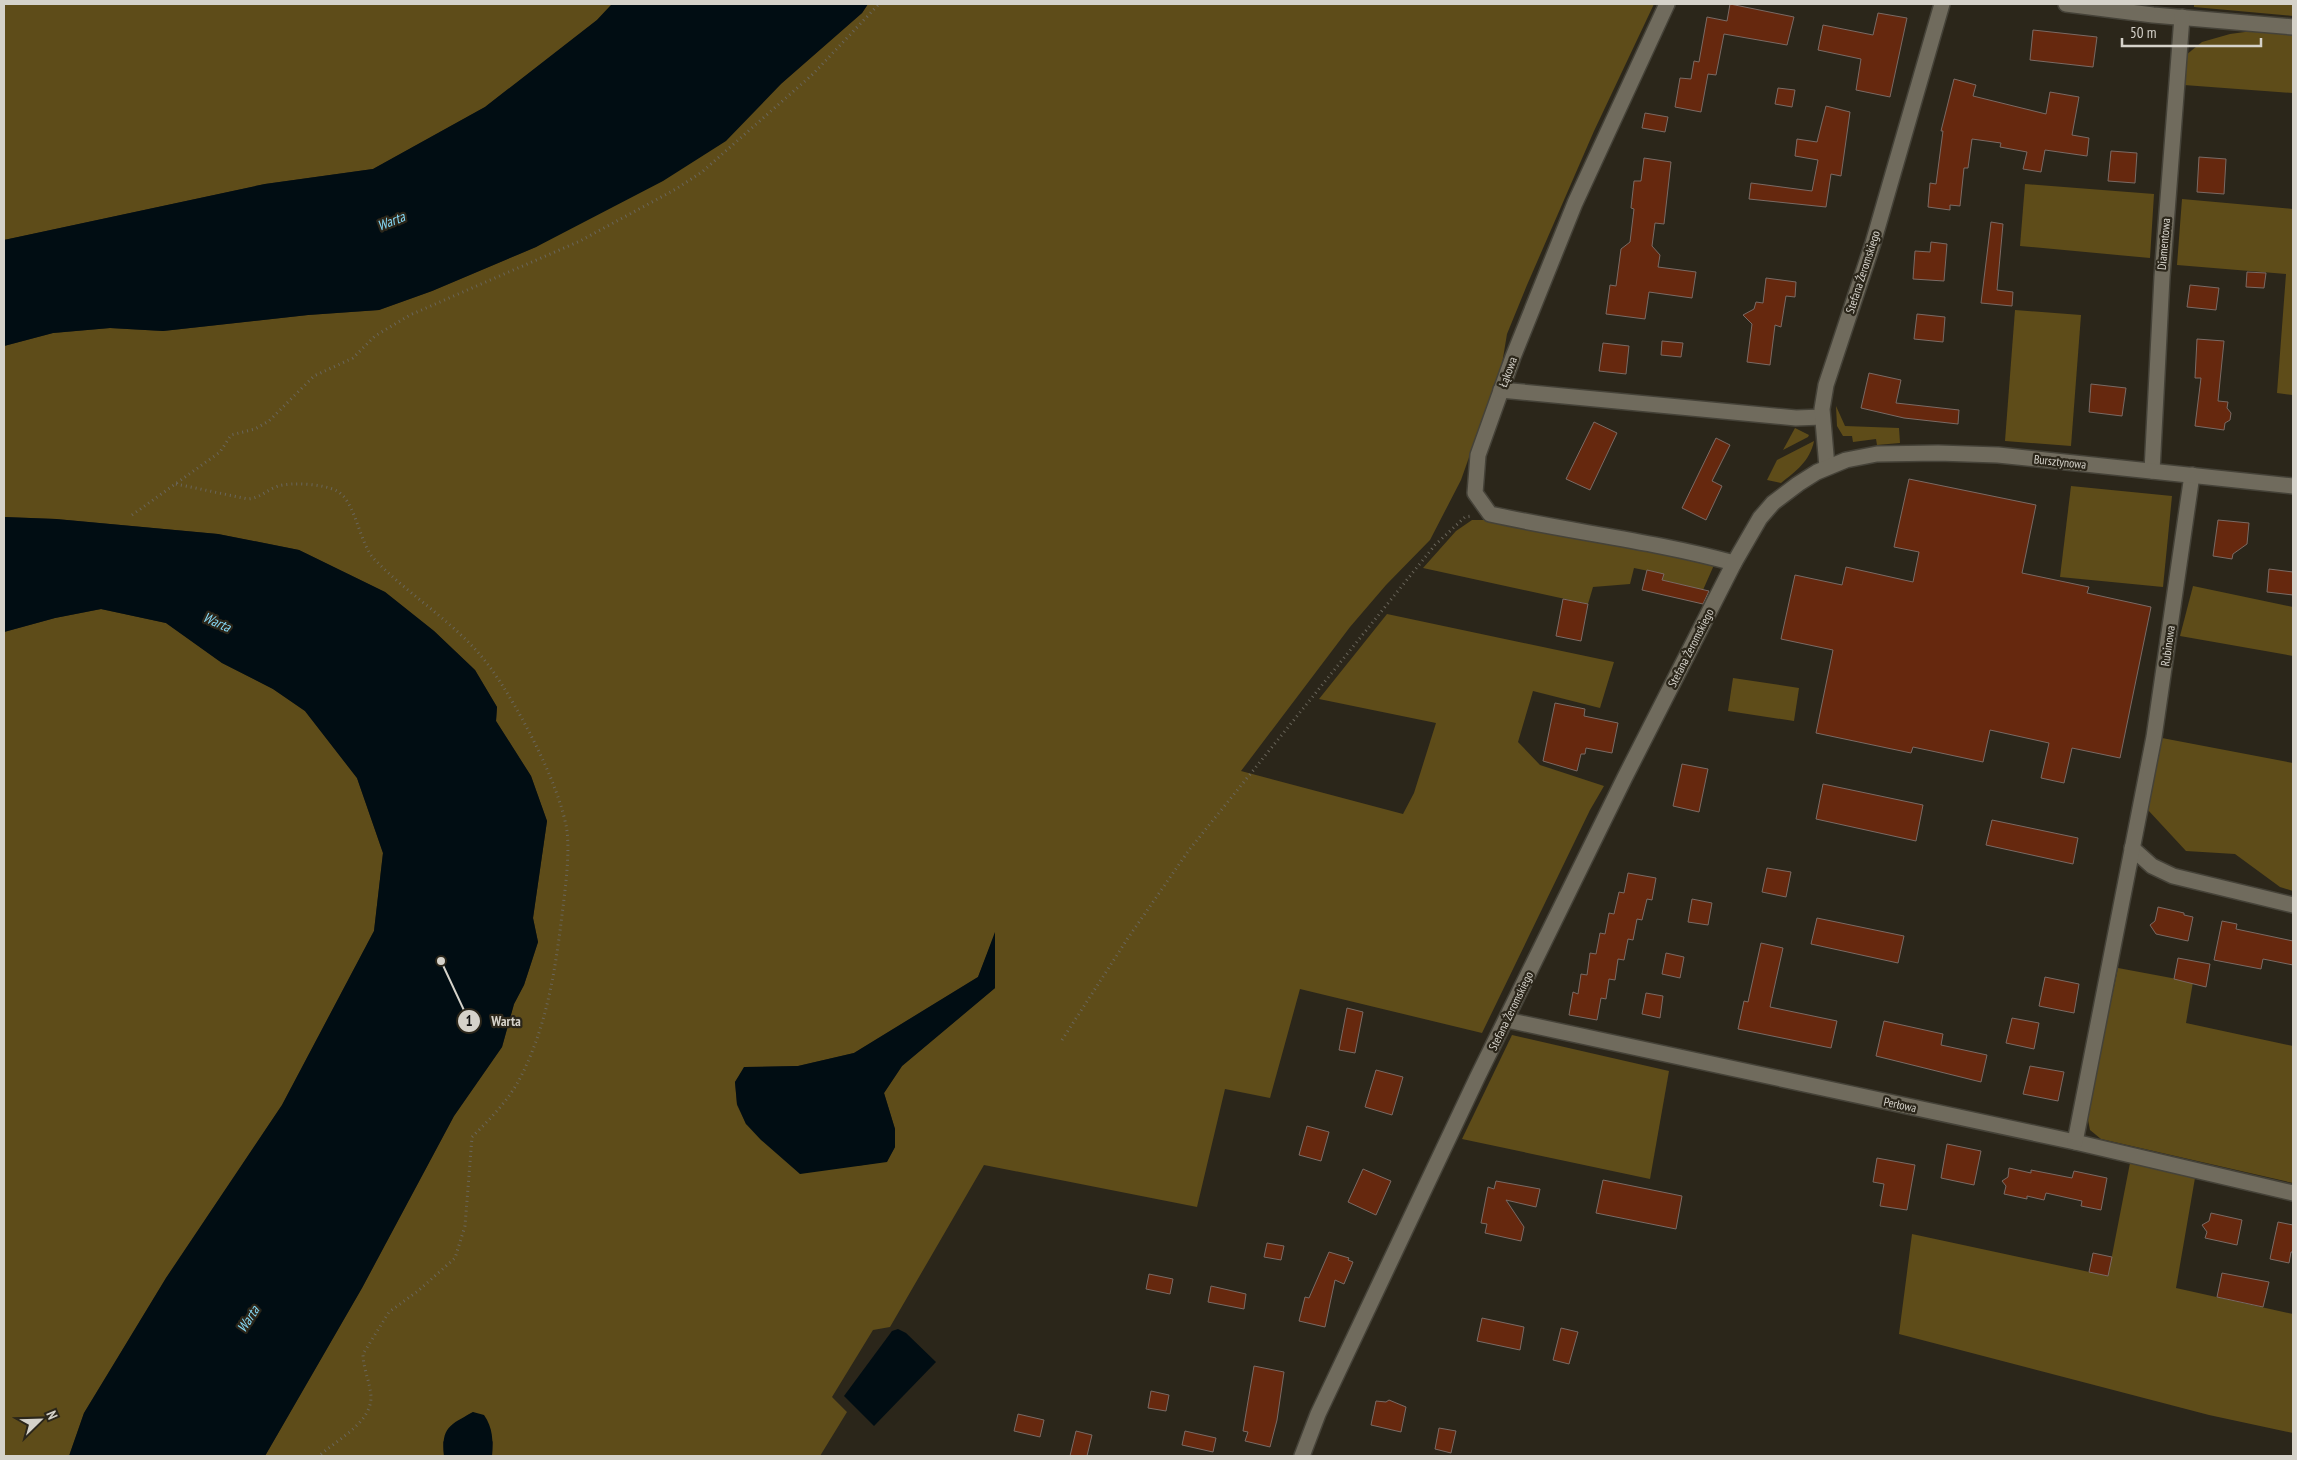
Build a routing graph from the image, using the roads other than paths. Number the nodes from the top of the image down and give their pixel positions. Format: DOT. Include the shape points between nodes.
graph roads {
  1 [pos="1667,4"];
  2 [pos="1942,4"];
  3 [pos="2066,4"];
  4 [pos="2182,17"];
  5 [pos="2293,27"];
  6 [pos="1501,390"];
  7 [pos="1822,417"];
  8 [pos="1827,467"];
  9 [pos="2152,471"];
  10 [pos="2192,476"];
  11 [pos="2293,486"];
  12 [pos="1734,563"];
  13 [pos="2132,848"];
  14 [pos="2293,904"];
  15 [pos="1507,1020"];
  16 [pos="2075,1142"];
  17 [pos="2293,1193"];
  18 [pos="1302,1456"];
  1 -- 6 [label="street, Łąkowa" via="1575,202"];
  2 -- 7 [label="street, Stefana Żeromskiego" via="1873,243 1826,385"];
  3 -- 4 [label="street"];
  4 -- 5 [label="street"];
  4 -- 9 [label="street, Diamentowa" via="2162,277"];
  6 -- 7 [label="street" via="1796,418"];
  6 -- 12 [label="street, Łąkowa" via="1478,455 1475,493 1490,514 1694,552"];
  7 -- 8 [label="street, Stefana Żeromskiego"];
  8 -- 9 [label="street, Bursztynowa" via="1870,455 1938,453 1998,455"];
  8 -- 12 [label="street, Stefana Żeromskiego" via="1774,503 1760,518"];
  9 -- 10 [label="street, Bursztynowa"];
  10 -- 11 [label="street, Bursztynowa"];
  10 -- 13 [label="street, Rubinowa" via="2162,691"];
  12 -- 15 [label="street, Stefana Żeromskiego"];
  13 -- 14 [label="street" via="2152,866 2173,876"];
  13 -- 16 [label="street, Rubinowa"];
  15 -- 16 [label="street, Perłowa"];
  15 -- 18 [label="street, Stefana Żeromskiego" via="1318,1414"];
  16 -- 17 [label="street, Perłowa"];
}
